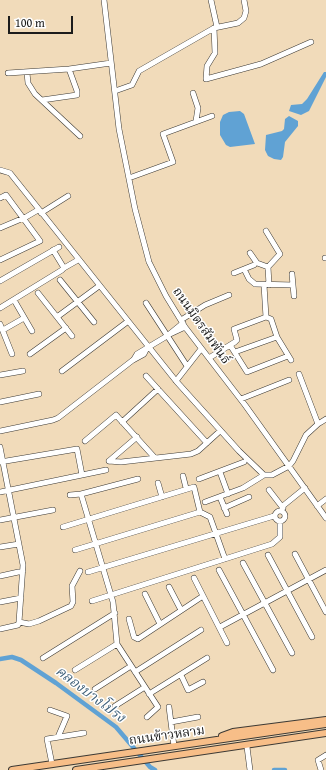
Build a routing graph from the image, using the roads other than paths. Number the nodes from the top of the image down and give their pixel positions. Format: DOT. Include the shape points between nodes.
graph roads {
  1 [pos="104,0"];
  2 [pos="211,0"];
  3 [pos="244,0"];
  4 [pos="215,28"];
  5 [pos="310,42"];
  6 [pos="111,63"];
  7 [pos="69,69"];
  8 [pos="8,73"];
  9 [pos="27,73"];
  10 [pos="115,91"];
  11 [pos="192,93"];
  12 [pos="42,100"];
  13 [pos="212,116"];
  14 [pos="196,121"];
  15 [pos="80,136"];
  16 [pos="0,170"];
  17 [pos="129,178"];
  18 [pos="68,196"];
  19 [pos="0,198"];
  20 [pos="38,210"];
  21 [pos="23,218"];
  22 [pos="0,228"];
  23 [pos="266,231"];
  24 [pos="59,247"];
  25 [pos="53,250"];
  26 [pos="250,253"];
  27 [pos="0,260"];
  28 [pos="78,260"];
  29 [pos="254,264"];
  30 [pos="268,266"];
  31 [pos="64,268"];
  32 [pos="244,269"];
  33 [pos="234,273"];
  34 [pos="292,274"];
  35 [pos="60,280"];
  36 [pos="0,281"];
  37 [pos="98,285"];
  38 [pos="266,285"];
  39 [pos="293,285"];
  40 [pos="38,293"];
  41 [pos="229,295"];
  42 [pos="294,296"];
  43 [pos="14,300"];
  44 [pos="77,301"];
  45 [pos="146,304"];
  46 [pos="0,308"];
  47 [pos="57,317"];
  48 [pos="266,317"];
  49 [pos="24,318"];
  50 [pos="94,322"];
  51 [pos="128,322"];
  52 [pos="183,323"];
  53 [pos="0,324"];
  54 [pos="66,328"];
  55 [pos="3,330"];
  56 [pos="32,331"];
  57 [pos="168,335"];
  58 [pos="72,336"];
  59 [pos="277,336"];
  60 [pos="230,345"];
  61 [pos="147,349"];
  62 [pos="201,349"];
  63 [pos="235,352"];
  64 [pos="12,354"];
  65 [pos="30,354"];
  66 [pos="209,358"];
  67 [pos="188,366"];
  68 [pos="23,371"];
  69 [pos="62,371"];
  70 [pos="299,374"];
  71 [pos="0,375"];
  72 [pos="146,376"];
  73 [pos="289,380"];
  74 [pos="176,381"];
  75 [pos="158,389"];
  76 [pos="39,394"];
  77 [pos="241,400"];
  78 [pos="0,402"];
  79 [pos="326,419"];
  80 [pos="122,422"];
  81 [pos="318,424"];
  82 [pos="0,431"];
  83 [pos="220,431"];
  84 [pos="137,437"];
  85 [pos="85,441"];
  86 [pos="207,443"];
  87 [pos="0,447"];
  88 [pos="155,458"];
  89 [pos="1,462"];
  90 [pos="244,462"];
  91 [pos="288,466"];
  92 [pos="106,470"];
  93 [pos="220,472"];
  94 [pos="82,475"];
  95 [pos="264,475"];
  96 [pos="183,476"];
  97 [pos="138,478"];
  98 [pos="199,479"];
  99 [pos="158,483"];
  100 [pos="186,488"];
  101 [pos="306,489"];
  102 [pos="8,490"];
  103 [pos="269,490"];
  104 [pos="0,492"];
  105 [pos="81,494"];
  106 [pos="228,494"];
  107 [pos="70,496"];
  108 [pos="162,497"];
  109 [pos="220,497"];
  110 [pos="249,497"];
  111 [pos="326,499"];
  112 [pos="205,502"];
  113 [pos="317,506"];
  114 [pos="224,508"];
  115 [pos="282,509"];
  116 [pos="53,510"];
  117 [pos="200,512"];
  118 [pos="227,514"];
  119 [pos="274,516"];
  120 [pos="14,517"];
  121 [pos="326,518"];
  122 [pos="0,520"];
  123 [pos="88,520"];
  124 [pos="280,521"];
  125 [pos="63,527"];
  126 [pos="217,533"];
  127 [pos="19,544"];
  128 [pos="96,544"];
  129 [pos="0,548"];
  130 [pos="75,550"];
  131 [pos="295,554"];
  132 [pos="268,555"];
  133 [pos="225,559"];
  134 [pos="243,563"];
  135 [pos="103,568"];
  136 [pos="220,570"];
  137 [pos="326,570"];
  138 [pos="23,571"];
  139 [pos="80,571"];
  140 [pos="88,572"];
  141 [pos="0,576"];
  142 [pos="194,578"];
  143 [pos="309,580"];
  144 [pos="169,587"];
  145 [pos="286,592"];
  146 [pos="111,594"];
  147 [pos="145,594"];
  148 [pos="203,596"];
  149 [pos="21,598"];
  150 [pos="92,601"];
  151 [pos="0,602"];
  152 [pos="265,603"];
  153 [pos="181,610"];
  154 [pos="326,612"];
  155 [pos="115,613"];
  156 [pos="244,614"];
  157 [pos="129,619"];
  158 [pos="19,622"];
  159 [pos="160,624"];
  160 [pos="220,627"];
  161 [pos="0,629"];
  162 [pos="201,630"];
  163 [pos="312,637"];
  164 [pos="227,643"];
  165 [pos="117,644"];
  166 [pos="292,653"];
  167 [pos="43,658"];
  168 [pos="207,658"];
  169 [pos="131,666"];
  170 [pos="75,670"];
  171 [pos="273,670"];
  172 [pos="135,672"];
  173 [pos="181,675"];
  174 [pos="203,682"];
  175 [pos="145,688"];
  176 [pos="95,689"];
  177 [pos="149,694"];
  178 [pos="115,706"];
  179 [pos="169,708"];
  180 [pos="50,710"];
  181 [pos="147,717"];
  182 [pos="198,717"];
  183 [pos="326,720"];
  184 [pos="171,722"];
  185 [pos="326,724"];
  186 [pos="84,733"];
  187 [pos="326,733"];
  188 [pos="326,736"];
  189 [pos="58,737"];
  190 [pos="212,741"];
  191 [pos="174,746"];
  192 [pos="248,747"];
  193 [pos="214,750"];
  194 [pos="326,755"];
  195 [pos="52,764"];
  196 [pos="12,770"];
  197 [pos="76,770"];
  198 [pos="250,770"];
  199 [pos="321,770"];
  1 -- 6 [label="street, ถนนมิตรสัมพันธ์"];
  2 -- 4 [label="street"];
  3 -- 4 [label="street" via="244,18 238,23"];
  4 -- 5 [label="street" via="215,53 207,66 206,79 261,64"];
  4 -- 10 [label="street" via="139,71 132,85"];
  6 -- 7 [label="street"];
  6 -- 10 [label="street, ถนนมิตรสัมพันธ์"];
  7 -- 9 [label="street"];
  7 -- 12 [label="street" via="77,95"];
  8 -- 9 [label="street"];
  9 -- 12 [label="street" via="29,85"];
  10 -- 17 [label="street, ถนนมิตรสัมพันธ์" via="119,129"];
  11 -- 14 [label="street" via="198,108"];
  12 -- 15 [label="street"];
  13 -- 14 [label="street"];
  14 -- 17 [label="street" via="163,134 173,162"];
  16 -- 20 [label="street" via="10,173"];
  17 -- 52 [label="street, ถนนมิตรสัมพันธ์" via="149,262"];
  18 -- 20 [label="street"];
  19 -- 21 [label="street" via="6,195"];
  20 -- 21 [label="street"];
  20 -- 28 [label="street"];
  21 -- 22 [label="street"];
  21 -- 27 [label="street" via="40,241"];
  23 -- 30 [label="street" via="280,254"];
  24 -- 25 [label="street"];
  25 -- 31 [label="street"];
  25 -- 36 [label="street"];
  26 -- 30 [label="street" via="256,263"];
  28 -- 31 [label="street"];
  28 -- 37 [label="street"];
  29 -- 32 [label="street"];
  30 -- 38 [label="street"];
  31 -- 43 [label="street"];
  32 -- 33 [label="street"];
  32 -- 38 [label="street" via="251,282"];
  34 -- 39 [label="street"];
  35 -- 44 [label="street"];
  37 -- 44 [label="street"];
  37 -- 51 [label="street"];
  38 -- 39 [label="street"];
  38 -- 48 [label="street"];
  39 -- 42 [label="street"];
  40 -- 47 [label="street"];
  41 -- 52 [label="street" via="205,305"];
  43 -- 46 [label="street"];
  43 -- 49 [label="street"];
  44 -- 47 [label="street"];
  44 -- 50 [label="street"];
  45 -- 57 [label="street"];
  47 -- 54 [label="street"];
  48 -- 59 [label="street" via="271,319"];
  48 -- 60 [label="street" via="234,329 237,340"];
  49 -- 55 [label="street"];
  49 -- 56 [label="street"];
  51 -- 61 [label="street"];
  51 -- 69 [label="street"];
  52 -- 57 [label="street"];
  52 -- 62 [label="street, ถนนมิตรสัมพันธ์"];
  53 -- 55 [label="street"];
  54 -- 58 [label="street"];
  54 -- 65 [label="street"];
  55 -- 64 [label="street"];
  57 -- 61 [label="street"];
  57 -- 67 [label="street"];
  59 -- 63 [label="street"];
  59 -- 63 [label="street" via="290,358 247,372"];
  60 -- 63 [label="street"];
  60 -- 66 [label="street"];
  61 -- 74 [label="street"];
  61 -- 82 [label="street" via="137,354 133,360 53,420"];
  62 -- 66 [label="street, ถนนมิตรสัมพันธ์"];
  62 -- 67 [label="street"];
  66 -- 77 [label="street, ถนนมิตรสัมพันธ์"];
  67 -- 74 [label="street"];
  68 -- 71 [label="street"];
  70 -- 81 [label="street"];
  72 -- 75 [label="street"];
  73 -- 77 [label="street"];
  74 -- 83 [label="street"];
  75 -- 80 [label="street"];
  75 -- 86 [label="street"];
  76 -- 78 [label="street"];
  77 -- 91 [label="street, ถนนมิตรสัมพันธ์"];
  79 -- 81 [label="street"];
  80 -- 84 [label="street"];
  80 -- 85 [label="street" via="116,415"];
  81 -- 91 [label="street" via="306,435 294,461"];
  83 -- 86 [label="street"];
  83 -- 95 [label="street"];
  84 -- 88 [label="street"];
  84 -- 88 [label="street" via="109,461"];
  86 -- 88 [label="street" via="191,454"];
  87 -- 89 [label="street"];
  89 -- 94 [label="street" via="77,449"];
  89 -- 102 [label="street"];
  90 -- 93 [label="street"];
  91 -- 95 [label="street" via="272,475"];
  91 -- 101 [label="street, ถนนมิตรสัมพันธ์"];
  92 -- 94 [label="street"];
  93 -- 98 [label="street"];
  93 -- 106 [label="street"];
  94 -- 102 [label="street"];
  95 -- 106 [label="street"];
  96 -- 100 [label="street"];
  97 -- 105 [label="street"];
  99 -- 108 [label="street"];
  100 -- 108 [label="street"];
  100 -- 117 [label="street" via="194,487"];
  101 -- 113 [label="street, ถนนมิตรสัมพันธ์"];
  101 -- 115 [label="street"];
  102 -- 104 [label="street"];
  102 -- 120 [label="street"];
  103 -- 115 [label="street"];
  105 -- 107 [label="street"];
  105 -- 123 [label="street"];
  106 -- 109 [label="street"];
  108 -- 123 [label="street"];
  109 -- 112 [label="street"];
  109 -- 114 [label="street"];
  110 -- 114 [label="street"];
  111 -- 113 [label="street"];
  113 -- 121 [label="street, ถนนมิตรสัมพันธ์"];
  114 -- 118 [label="street"];
  115 -- 119 [label="street"];
  115 -- 124 [label="street" via="285,516"];
  116 -- 120 [label="street"];
  117 -- 126 [label="street" via="210,518"];
  117 -- 128 [label="street"];
  119 -- 124 [label="street"];
  119 -- 126 [label="street"];
  120 -- 122 [label="street"];
  120 -- 127 [label="street"];
  123 -- 125 [label="street"];
  123 -- 128 [label="street"];
  124 -- 133 [label="street" via="280,537 276,543"];
  126 -- 133 [label="street"];
  126 -- 135 [label="street"];
  127 -- 129 [label="street"];
  127 -- 138 [label="street"];
  128 -- 130 [label="street"];
  128 -- 135 [label="street"];
  131 -- 143 [label="street"];
  132 -- 145 [label="street"];
  133 -- 146 [label="street"];
  134 -- 152 [label="street"];
  135 -- 140 [label="street"];
  135 -- 146 [label="street"];
  136 -- 156 [label="street"];
  137 -- 143 [label="street"];
  138 -- 141 [label="street"];
  138 -- 149 [label="street"];
  139 -- 158 [label="street" via="72,586 71,606 39,621 29,624"];
  142 -- 148 [label="street"];
  143 -- 145 [label="street"];
  143 -- 154 [label="street"];
  144 -- 153 [label="street"];
  145 -- 152 [label="street"];
  145 -- 163 [label="street"];
  146 -- 150 [label="street"];
  146 -- 155 [label="street"];
  147 -- 159 [label="street"];
  148 -- 153 [label="street"];
  148 -- 160 [label="street"];
  149 -- 151 [label="street"];
  149 -- 158 [label="street"];
  152 -- 156 [label="street"];
  152 -- 166 [label="street"];
  153 -- 159 [label="street"];
  155 -- 165 [label="street"];
  155 -- 167 [label="street"];
  156 -- 160 [label="street"];
  156 -- 171 [label="street"];
  157 -- 159 [label="street" via="134,637 138,639"];
  158 -- 161 [label="street" via="18,625"];
  160 -- 164 [label="street"];
  162 -- 172 [label="street"];
  165 -- 169 [label="street"];
  165 -- 170 [label="street"];
  168 -- 173 [label="street"];
  169 -- 172 [label="street"];
  169 -- 176 [label="street"];
  172 -- 175 [label="street"];
  173 -- 174 [label="street" via="188,690"];
  173 -- 177 [label="street"];
  175 -- 177 [label="street"];
  175 -- 178 [label="street"];
  177 -- 181 [label="street" via="158,707"];
  179 -- 184 [label="street"];
  180 -- 189 [label="street" via="67,716"];
  182 -- 184 [label="street"];
  183 -- 190 [label="main road" via="233,732"];
  184 -- 191 [label="street"];
  185 -- 190 [label="main road, ถนนข้าวหลาม"];
  186 -- 189 [label="street"];
  187 -- 193 [label="main road, ถนนข้าวหลาม"];
  188 -- 192 [label="main road"];
  189 -- 195 [label="street" via="47,738"];
  190 -- 191 [label="main road, ถนนข้าวหลาม"];
  191 -- 195 [label="main road, ถนนข้าวหลาม"];
  192 -- 193 [label="main road"];
  192 -- 198 [label="street"];
  193 -- 197 [label="main road, ถนนข้าวหลาม"];
  194 -- 199 [label="street" via="318,760"];
  195 -- 196 [label="main road, ถนนข้าวหลาม"];
}
